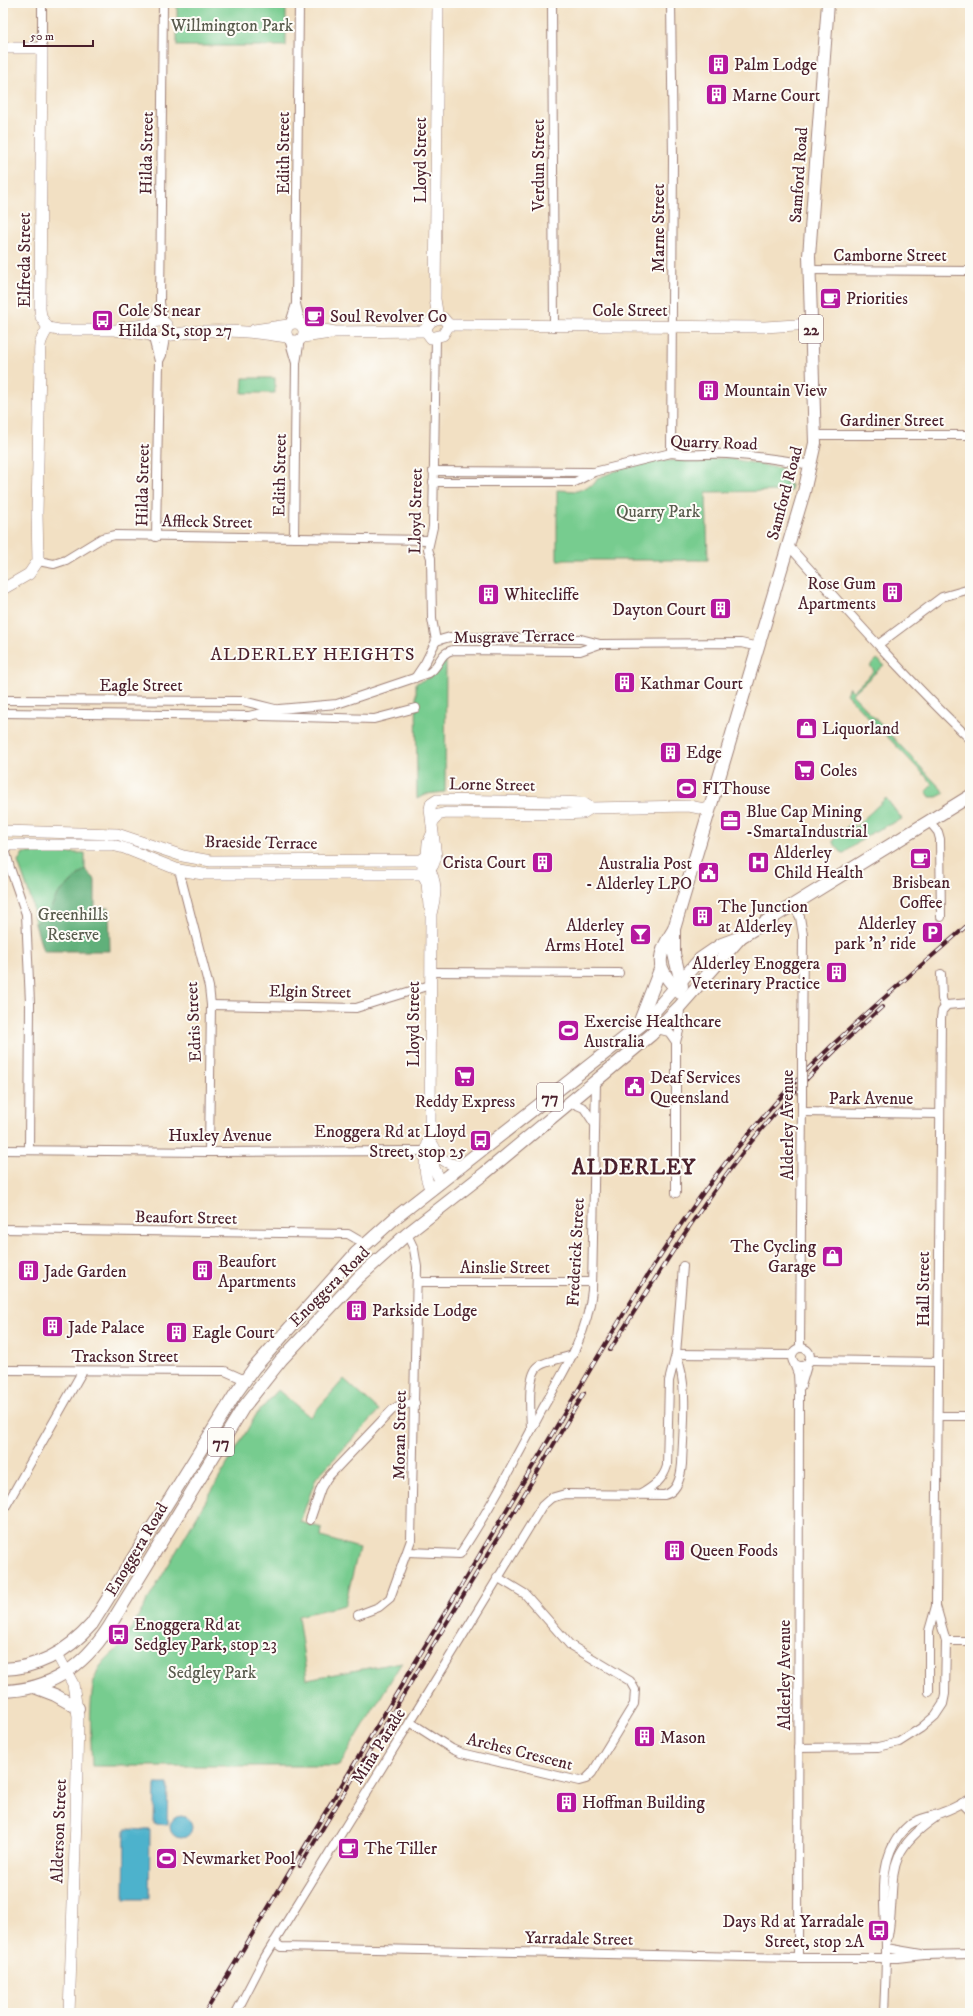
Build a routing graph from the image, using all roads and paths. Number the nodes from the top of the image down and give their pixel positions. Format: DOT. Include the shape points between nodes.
graph roads {
  1 [pos="42,3"];
  2 [pos="163,3"];
  3 [pos="299,3"];
  4 [pos="438,3"];
  5 [pos="552,3"];
  6 [pos="671,3"];
  7 [pos="828,3"];
  8 [pos="3,48"];
  9 [pos="42,48"];
  10 [pos="810,270"];
  11 [pos="970,271"];
  12 [pos="438,318"];
  13 [pos="159,323"];
  14 [pos="811,324"];
  15 [pos="295,325"];
  16 [pos="448,325"];
  17 [pos="554,327"];
  18 [pos="672,327"];
  19 [pos="48,328"];
  20 [pos="114,330"];
  21 [pos="196,331"];
  22 [pos="426,331"];
  23 [pos="250,332"];
  24 [pos="335,332"];
  25 [pos="159,336"];
  26 [pos="295,338"];
  27 [pos="436,338"];
  28 [pos="815,435"];
  29 [pos="970,436"];
  30 [pos="671,453"];
  31 [pos="811,466"];
  32 [pos="433,471"];
  33 [pos="594,472"];
  34 [pos="433,482"];
  35 [pos="156,537"];
  36 [pos="294,538"];
  37 [pos="429,540"];
  38 [pos="788,545"];
  39 [pos="38,561"];
  40 [pos="3,588"];
  41 [pos="970,589"];
  42 [pos="436,641"];
  43 [pos="600,644"];
  44 [pos="879,644"];
  45 [pos="758,647"];
  46 [pos="414,678"];
  47 [pos="3,700"];
  48 [pos="416,708"];
  49 [pos="278,709"];
  50 [pos="3,713"];
  51 [pos="249,716"];
  52 [pos="970,739"];
  53 [pos="970,796"];
  54 [pos="709,810"];
  55 [pos="929,821"];
  56 [pos="3,832"];
  57 [pos="4,845"];
  58 [pos="429,855"];
  59 [pos="179,870"];
  60 [pos="426,871"];
  61 [pos="793,905"];
  62 [pos="941,917"];
  63 [pos="674,929"];
  64 [pos="741,937"];
  65 [pos="661,968"];
  66 [pos="430,972"];
  67 [pos="619,973"];
  68 [pos="941,974"];
  69 [pos="655,980"];
  70 [pos="674,983"];
  71 [pos="430,986"];
  72 [pos="685,1000"];
  73 [pos="970,1003"];
  74 [pos="210,1005"];
  75 [pos="945,1007"];
  76 [pos="638,1026"];
  77 [pos="657,1028"];
  78 [pos="676,1042"];
  79 [pos="596,1081"];
  80 [pos="570,1102"];
  81 [pos="802,1112"];
  82 [pos="940,1114"];
  83 [pos="594,1123"];
  84 [pos="3,1150"];
  85 [pos="29,1150"];
  86 [pos="432,1151"];
  87 [pos="209,1152"];
  88 [pos="462,1166"];
  89 [pos="441,1182"];
  90 [pos="431,1190"];
  91 [pos="676,1193"];
  92 [pos="452,1198"];
  93 [pos="395,1218"];
  94 [pos="3,1229"];
  95 [pos="406,1234"];
  96 [pos="365,1244"];
  97 [pos="684,1266"];
  98 [pos="417,1282"];
  99 [pos="592,1282"];
  100 [pos="800,1348"];
  101 [pos="676,1354"];
  102 [pos="573,1355"];
  103 [pos="793,1358"];
  104 [pos="808,1361"];
  105 [pos="938,1362"];
  106 [pos="3,1370"];
  107 [pos="82,1372"];
  108 [pos="245,1380"];
  109 [pos="799,1392"];
  110 [pos="415,1403"];
  111 [pos="938,1416"];
  112 [pos="970,1416"];
  113 [pos="531,1431"];
  114 [pos="641,1494"];
  115 [pos="3,1511"];
  116 [pos="310,1520"];
  117 [pos="408,1552"];
  118 [pos="498,1577"];
  119 [pos="936,1606"];
  120 [pos="358,1615"];
  121 [pos="946,1641"];
  122 [pos="970,1642"];
  123 [pos="56,1654"];
  124 [pos="3,1669"];
  125 [pos="67,1672"];
  126 [pos="34,1687"];
  127 [pos="3,1691"];
  128 [pos="929,1692"];
  129 [pos="78,1708"];
  130 [pos="410,1722"];
  131 [pos="798,1748"];
  132 [pos="966,1801"];
  133 [pos="970,1811"];
  134 [pos="274,1942"];
  135 [pos="886,1948"];
  136 [pos="970,1954"];
  137 [pos="924,1955"];
  138 [pos="798,1958"];
  139 [pos="886,1958"];
  140 [pos="69,2013"];
  141 [pos="236,2013"];
  142 [pos="884,2013"];
  1 -- 9 [label="street, Elfreda Street"];
  2 -- 13 [label="street, Hilda Street"];
  3 -- 15 [label="street, Edith Street"];
  4 -- 12 [label="street, Lloyd Street" via="435,299"];
  5 -- 17 [label="street, Verdun Street"];
  6 -- 18 [label="street, Marne Street"];
  7 -- 10 [label="main road, Samford Road / 22" via="812,210"];
  8 -- 9 [label="street"];
  9 -- 19 [label="street, Elfreda Street" via="40,309 41,317"];
  10 -- 11 [label="street, Camborne Street"];
  10 -- 14 [label="main road, Samford Road / 22"];
  12 -- 16 [label="street" via="446,320"];
  12 -- 22 [label="street" via="428,324"];
  13 -- 20 [label="street"];
  13 -- 21 [label="street"];
  13 -- 25 [label="street" via="150,330"];
  13 -- 25 [label="street" via="169,330"];
  14 -- 18 [label="street, Cole Street"];
  14 -- 28 [label="main road, Samford Road / 22"];
  15 -- 23 [label="street"];
  15 -- 24 [label="street"];
  15 -- 26 [label="street" via="304,332"];
  15 -- 26 [label="street" via="285,332"];
  16 -- 17 [label="street, Cole Street"];
  16 -- 27 [label="street" via="443,335"];
  17 -- 18 [label="street, Cole Street"];
  18 -- 30 [label="street, Marne Street"];
  19 -- 20 [label="street"];
  19 -- 39 [label="street, Elfreda Street" via="38,350"];
  20 -- 25 [label="street"];
  21 -- 23 [label="street"];
  21 -- 25 [label="street"];
  22 -- 24 [label="street"];
  22 -- 27 [label="street" via="431,338"];
  23 -- 26 [label="street"];
  24 -- 26 [label="street"];
  25 -- 35 [label="street, Hilda Street" via="162,355 159,361"];
  26 -- 36 [label="street, Edith Street"];
  27 -- 32 [label="street, Lloyd Street"];
  28 -- 29 [label="street, Gardiner Street"];
  28 -- 31 [label="main road, Samford Road / 22"];
  30 -- 31 [label="street, Quarry Road" via="726,454"];
  30 -- 33 [label="street, Quarry Road"];
  31 -- 38 [label="main road, Samford Road / 22"];
  32 -- 33 [label="street, Quarry Road"];
  32 -- 34 [label="street, Lloyd Street"];
  33 -- 34 [label="street, Quarry Road" via="575,482"];
  34 -- 37 [label="street, Lloyd Street" via="433,527"];
  35 -- 36 [label="street, Affleck Street"];
  35 -- 39 [label="street, Affleck Street" via="102,538 66,560 54,564"];
  36 -- 37 [label="street, Affleck Street"];
  37 -- 42 [label="street, Lloyd Street" via="432,618"];
  38 -- 44 [label="street"];
  38 -- 45 [label="main road, Samford Road / 22"];
  39 -- 40 [label="street" via="29,574"];
  41 -- 44 [label="street" via="942,597"];
  42 -- 43 [label="street, Musgrave Terrace" via="450,637 581,639"];
  42 -- 46 [label="street"];
  43 -- 45 [label="street, Musgrave Terrace" via="741,643"];
  43 -- 46 [label="street, Musgrave Terrace" via="580,651 453,650 443,655 432,671"];
  44 -- 52 [label="street" via="943,714"];
  45 -- 54 [label="main road, Samford Road / 22"];
  46 -- 49 [label="street, Eagle Street" via="337,704"];
  47 -- 49 [label="street, Eagle Street" via="243,701"];
  48 -- 51 [label="street, Eagle Street" via="374,718"];
  49 -- 51 [label="street, Eagle Street"];
  50 -- 51 [label="street, Eagle Street"];
  53 -- 55 [label="main road"];
  54 -- 58 [label="street, Lorne Street" via="689,806 591,808 583,803 441,800 430,806 432,828 428,842"];
  54 -- 63 [label="main road, Samford Road / 22"];
  55 -- 61 [label="main road"];
  55 -- 62 [label="street" via="940,839"];
  56 -- 58 [label="street, Braeside Terrace" via="117,834 183,856 211,861"];
  57 -- 59 [label="street, Braeside Terrace" via="112,845"];
  57 -- 85 [label="street" via="26,914 30,1003"];
  58 -- 60 [label="street" via="434,865"];
  59 -- 60 [label="street, Braeside Terrace" via="203,874"];
  59 -- 74 [label="street, Edris Street" via="209,986"];
  60 -- 66 [label="street, Lloyd Street" via="435,879 431,914"];
  61 -- 64 [label="main road"];
  61 -- 81 [label="street, Alderley Avenue, bridge" via="800,918 803,935"];
  63 -- 65 [label="main road, Samford Road / 22" via="666,942"];
  63 -- 70 [label="main road, Samford Road / 22"];
  64 -- 70 [label="main road, Enoggera Road" via="722,944 704,956"];
  64 -- 72 [label="main road, Enoggera Road"];
  65 -- 69 [label="main road"];
  65 -- 70 [label="main road, Samford Road / 22"];
  66 -- 67 [label="street"];
  66 -- 71 [label="street, Lloyd Street"];
  68 -- 75 [label="street, Hall Street" via="942,999"];
  69 -- 70 [label="main road"];
  69 -- 76 [label="main road"];
  70 -- 72 [label="main road, Samford Road / 22"];
  70 -- 76 [label="main road, Enoggera Road / 77" via="653,1013"];
  71 -- 74 [label="street, Elgin Street" via="356,1008"];
  71 -- 86 [label="street, Lloyd Street"];
  72 -- 77 [label="main road, Enoggera Road / 77"];
  72 -- 78 [label="street"];
  73 -- 75 [label="street"];
  74 -- 87 [label="street, Edris Street"];
  75 -- 82 [label="street, Hall Street" via="940,1018"];
  76 -- 88 [label="main road, Enoggera Road / 77"];
  77 -- 78 [label="street" via="669,1032"];
  77 -- 79 [label="main road, Enoggera Road / 77"];
  78 -- 91 [label="street"];
  79 -- 80 [label="main road, Enoggera Road / 77"];
  79 -- 83 [label="street, Frederick Street"];
  80 -- 83 [label="street" via="584,1108"];
  80 -- 92 [label="main road, Enoggera Road / 77"];
  81 -- 82 [label="street, Park Avenue"];
  81 -- 100 [label="street, Alderley Avenue"];
  82 -- 105 [label="street, Hall Street"];
  83 -- 99 [label="street, Frederick Street"];
  84 -- 85 [label="street, Huxley Avenue"];
  85 -- 87 [label="street, Huxley Avenue"];
  86 -- 87 [label="street, Huxley Avenue"];
  86 -- 88 [label="street, Lloyd Street" via="446,1163"];
  86 -- 89 [label="street" via="434,1168"];
  86 -- 90 [label="street, Lloyd Street" via="426,1176"];
  88 -- 89 [label="main road, Enoggera Road / 77"];
  89 -- 90 [label="main road, Enoggera Road / 77"];
  89 -- 92 [label="main road"];
  90 -- 92 [label="main road" via="437,1195"];
  90 -- 93 [label="main road, Enoggera Road / 77"];
  92 -- 95 [label="main road, Enoggera Road / 77"];
  93 -- 95 [label="main road"];
  93 -- 96 [label="main road, Enoggera Road / 77"];
  94 -- 96 [label="street, Beaufort Street" via="348,1234"];
  95 -- 98 [label="street, Moran Street" via="416,1255"];
  95 -- 125 [label="main road, Enoggera Road / 77" via="334,1301 265,1378 230,1427 101,1639 90,1654"];
  96 -- 108 [label="main road, Enoggera Road / 77"];
  97 -- 101 [label="street"];
  98 -- 99 [label="street, Ainslie Street"];
  98 -- 110 [label="street, Moran Street"];
  99 -- 102 [label="street, Frederick Street" via="587,1316"];
  100 -- 103 [label="street" via="795,1350"];
  100 -- 104 [label="street" via="807,1351"];
  101 -- 103 [label="street"];
  101 -- 114 [label="street" via="669,1381 666,1469 659,1480"];
  101 -- 114 [label="street" via="683,1384 680,1476 668,1494"];
  102 -- 113 [label="street, Frederick Street"];
  102 -- 113 [label="street, Frederick Street" via="542,1364 534,1371 531,1382"];
  103 -- 104 [label="street" via="799,1365"];
  103 -- 109 [label="street, Alderley Avenue"];
  104 -- 105 [label="street"];
  104 -- 109 [label="street, Alderley Avenue"];
  105 -- 111 [label="street, Hall Street"];
  106 -- 107 [label="street, Trackson Street"];
  107 -- 108 [label="street, Trackson Street" via="226,1371"];
  107 -- 115 [label="street"];
  108 -- 123 [label="main road, Enoggera Road / 77" via="99,1614 79,1638"];
  109 -- 131 [label="street, Alderley Avenue"];
  110 -- 116 [label="street" via="400,1405 392,1410 327,1478"];
  110 -- 117 [label="street, Moran Street" via="411,1538"];
  111 -- 112 [label="street"];
  111 -- 119 [label="street, Hall Street"];
  113 -- 117 [label="street, Frederick Street" via="460,1554"];
  114 -- 118 [label="street, Mina Parade" via="567,1494 551,1498 539,1509"];
  117 -- 120 [label="street, Moran Street" via="390,1598 379,1607"];
  118 -- 130 [label="street, Mina Parade"];
  118 -- 130 [label="street, Arches Crescent" via="526,1594 570,1645 630,1681 635,1690 634,1704 592,1773 579,1781 452,1750"];
  119 -- 121 [label="street, Hall Street"];
  119 -- 128 [label="street, Hall Street" via="929,1631"];
  121 -- 122 [label="street"];
  121 -- 131 [label="street, Hall Street" via="944,1701 937,1714 926,1725 899,1742 882,1747"];
  123 -- 124 [label="main road, Enoggera Road / 77" via="33,1664"];
  123 -- 125 [label="street, Alderson Street"];
  125 -- 126 [label="main road, Enoggera Road / 77"];
  125 -- 129 [label="street, Alderson Street"];
  126 -- 127 [label="main road, Enoggera Road / 77"];
  126 -- 129 [label="main road"];
  129 -- 140 [label="street, Alderson Street"];
  130 -- 134 [label="street, Mina Parade"];
  131 -- 138 [label="street, Alderley Avenue"];
  132 -- 133 [label="street"];
  132 -- 135 [label="street" via="911,1824 898,1838 890,1853 885,1884"];
  134 -- 138 [label="street, Yarradale Street" via="281,1947"];
  134 -- 141 [label="street, Mina Parade"];
  135 -- 137 [label="street"];
  135 -- 139 [label="street"];
  136 -- 137 [label="street"];
  137 -- 139 [label="street, Yarradale Street"];
  138 -- 139 [label="street, Yarradale Street"];
  139 -- 142 [label="street"];
}
